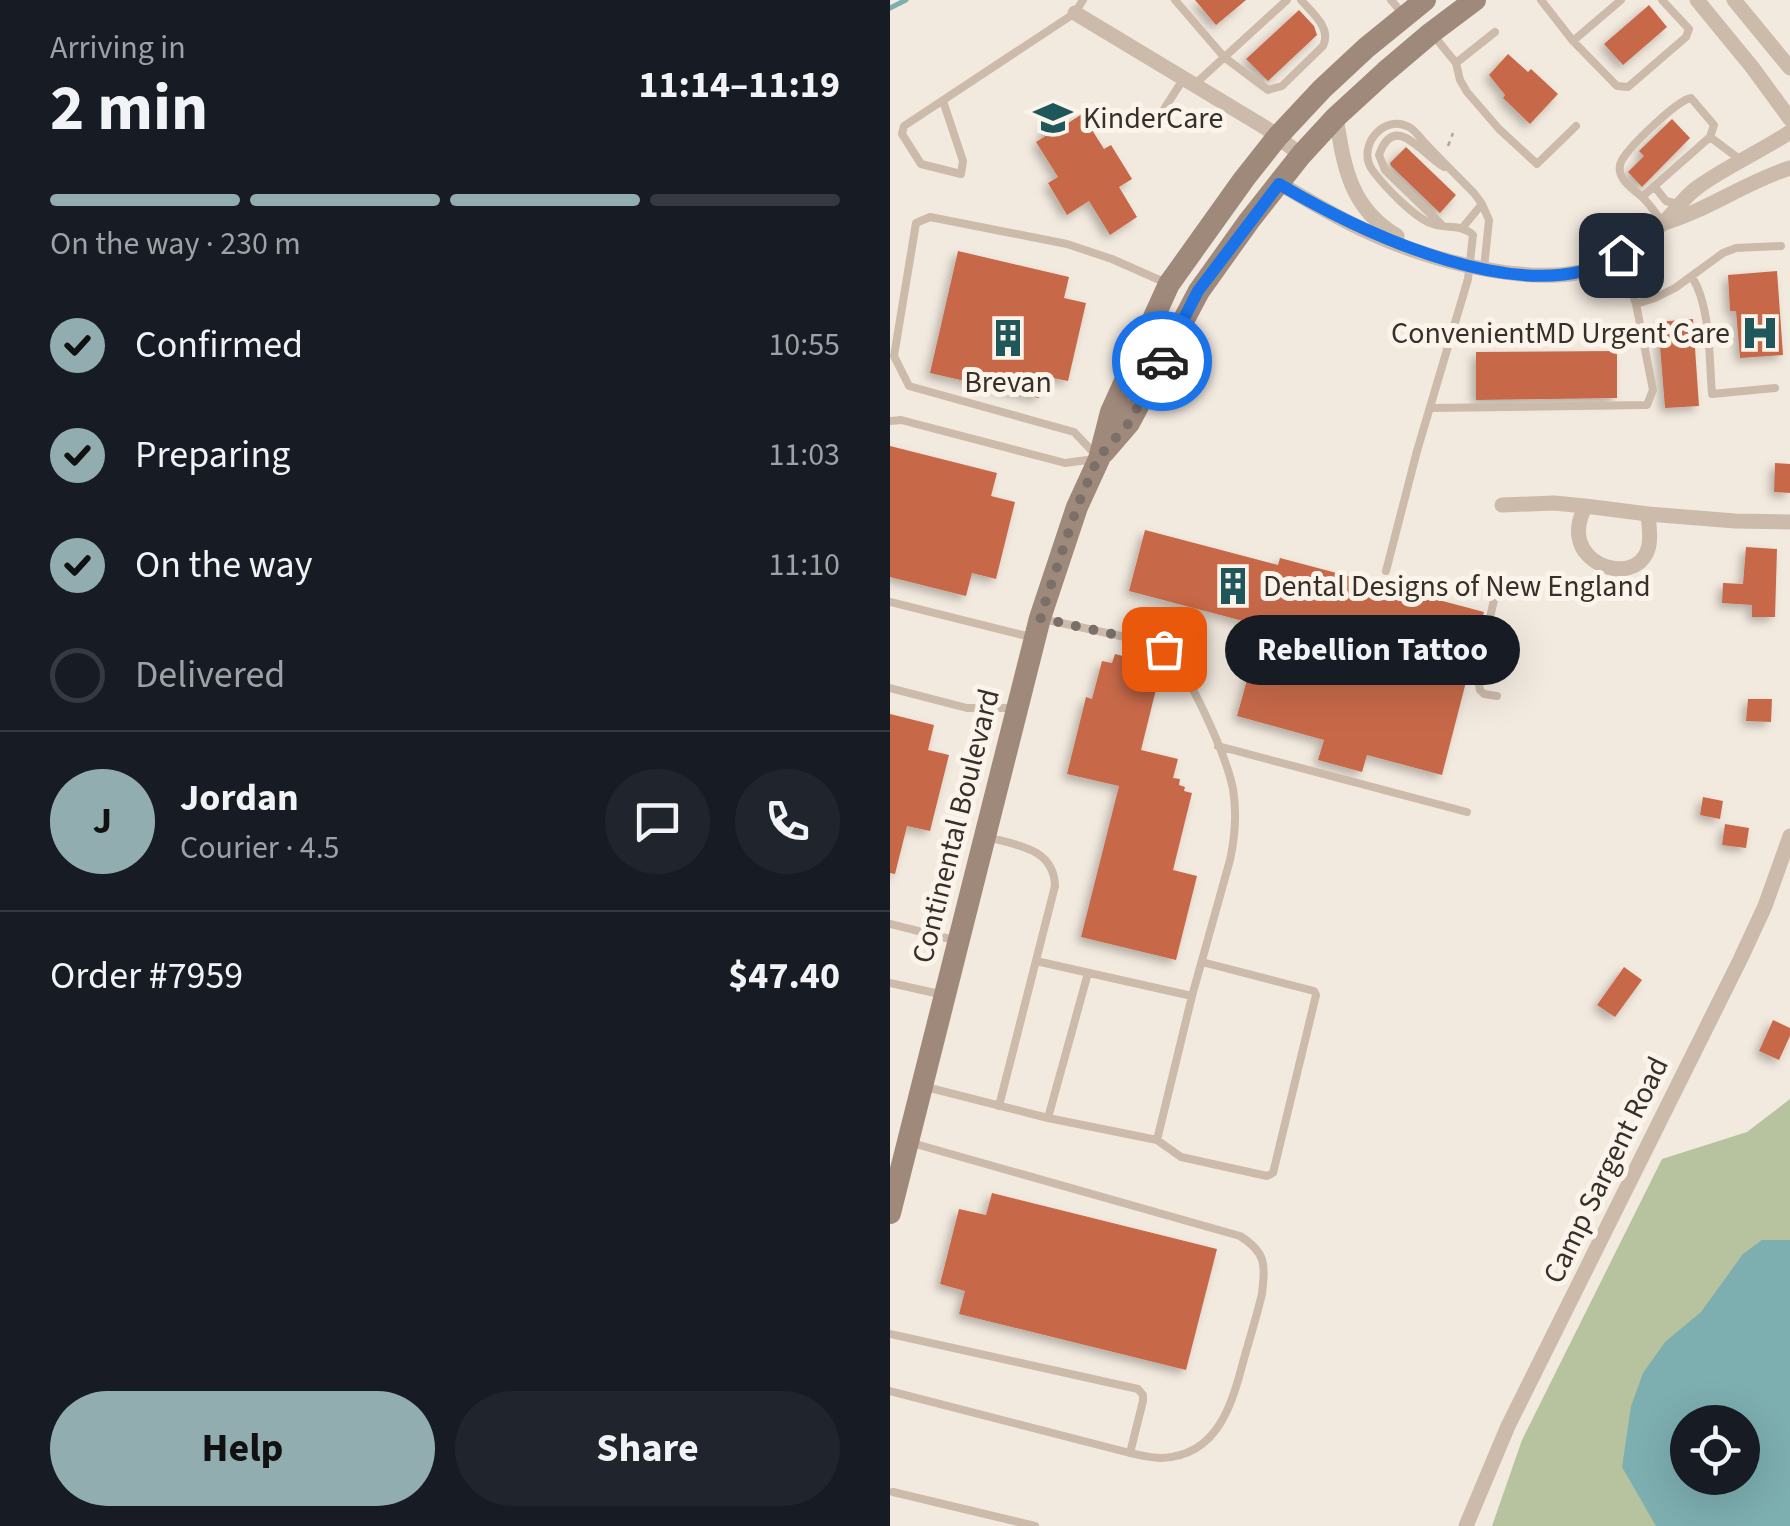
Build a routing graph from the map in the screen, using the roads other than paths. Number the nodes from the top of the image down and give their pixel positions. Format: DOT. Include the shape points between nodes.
graph roads {
  1 [pos="1175,0"];
  2 [pos="1287,0"];
  3 [pos="1301,0"];
  4 [pos="1425,0"];
  5 [pos="1475,0"];
  6 [pos="1542,0"];
  7 [pos="1621,0"];
  8 [pos="1662,0"];
  9 [pos="1697,0"];
  10 [pos="1734,0"];
  11 [pos="1079,6"];
  12 [pos="1398,8"];
  13 [pos="1495,32"];
  14 [pos="1431,33"];
  15 [pos="1572,41"];
  16 [pos="1224,56"];
  17 [pos="1456,63"];
  18 [pos="1790,68"];
  19 [pos="1190,81"];
  20 [pos="943,100"];
  21 [pos="1158,116"];
  22 [pos="1336,117"];
  23 [pos="1790,120"];
  24 [pos="1576,126"];
  25 [pos="1790,132"];
  26 [pos="1278,136"];
  27 [pos="1710,137"];
  28 [pos="1301,155"];
  29 [pos="1742,160"];
  30 [pos="1790,168"];
  31 [pos="1452,172"];
  32 [pos="1279,184"];
  33 [pos="1654,186"];
  34 [pos="1642,196"];
  35 [pos="1482,204"];
  36 [pos="1678,204"];
  37 [pos="1664,223"];
  38 [pos="1462,227"];
  39 [pos="1445,228"];
  40 [pos="1781,246"];
  41 [pos="1426,254"];
  42 [pos="1621,255"];
  43 [pos="1476,266"];
  44 [pos="1692,277"];
  45 [pos="1170,284"];
  46 [pos="1636,304"];
  47 [pos="1775,388"];
  48 [pos="1430,408"];
  49 [pos="890,421"];
  50 [pos="1098,458"];
  51 [pos="1502,505"];
  52 [pos="1585,506"];
  53 [pos="1648,514"];
  54 [pos="1790,522"];
  55 [pos="1386,570"];
  56 [pos="1494,600"];
  57 [pos="890,602"];
  58 [pos="1038,628"];
  59 [pos="890,688"];
  60 [pos="1497,696"];
  61 [pos="1017,707"];
  62 [pos="1218,746"];
  63 [pos="1467,812"];
  64 [pos="986,836"];
  65 [pos="1790,836"];
  66 [pos="890,924"];
  67 [pos="959,942"];
  68 [pos="1036,961"];
  69 [pos="1202,962"];
  70 [pos="1088,974"];
  71 [pos="890,982"];
  72 [pos="944,995"];
  73 [pos="1192,996"];
  74 [pos="921,1086"];
  75 [pos="998,1106"];
  76 [pos="1048,1118"];
  77 [pos="1157,1140"];
  78 [pos="908,1142"];
  79 [pos="894,1177"];
  80 [pos="890,1213"];
  81 [pos="890,1334"];
  82 [pos="890,1391"];
  83 [pos="1130,1453"];
  84 [pos="892,1492"];
  85 [pos="890,1503"];
  86 [pos="1035,1526"];
  87 [pos="1466,1526"];
  1 -- 16 [label="lane"];
  2 -- 16 [label="lane"];
  3 -- 16 [label="lane" via="1326,39 1282,86 1262,88"];
  4 -- 12 [label="main road, Continental Boulevard"];
  5 -- 14 [label="main road, Continental Boulevard"];
  6 -- 15 [label="lane"];
  7 -- 15 [label="lane"];
  8 -- 15 [label="lane" via="1689,29 1686,37 1628,88 1617,86"];
  9 -- 23 [label="street"];
  10 -- 18 [label="street"];
  11 -- 19 [label="street"];
  11 -- 20 [label="lane"];
  12 -- 26 [label="main road, Continental Boulevard"];
  13 -- 17 [label="lane"];
  14 -- 17 [label="lane"];
  14 -- 22 [label="main road, Continental Boulevard"];
  16 -- 19 [label="lane"];
  17 -- 24 [label="lane" via="1467,92 1537,164"];
  19 -- 21 [label="lane"];
  19 -- 26 [label="street"];
  20 -- 20 [label="lane" via="902,134 921,164 960,174 963,161"];
  22 -- 28 [label="main road, Continental Boulevard"];
  22 -- 41 [label="street" via="1358,200 1380,226"];
  25 -- 29 [label="street"];
  26 -- 28 [label="street"];
  26 -- 45 [label="main road, Continental Boulevard"];
  27 -- 29 [label="lane"];
  27 -- 33 [label="lane"];
  27 -- 34 [label="lane" via="1714,125 1695,101 1674,106 1620,162 1622,178"];
  28 -- 32 [label="main road, Continental Boulevard"];
  29 -- 36 [label="street"];
  30 -- 37 [label="street"];
  31 -- 35 [label="lane"];
  31 -- 39 [label="lane" via="1402,135 1382,146 1379,156 1385,170"];
  31 -- 39 [label="lane" via="1410,127 1391,125 1369,141 1374,172 1410,209"];
  32 -- 41 [label="street" via="1370,233"];
  32 -- 50 [label="main road, Continental Boulevard" via="1198,291 1129,423"];
  33 -- 34 [label="lane"];
  33 -- 36 [label="lane"];
  34 -- 37 [label="lane"];
  35 -- 38 [label="lane"];
  35 -- 43 [label="lane" via="1489,220"];
  36 -- 37 [label="street"];
  37 -- 42 [label="street"];
  38 -- 39 [label="lane"];
  38 -- 43 [label="lane" via="1473,235"];
  40 -- 44 [label="lane" via="1723,252"];
  41 -- 43 [label="street"];
  42 -- 43 [label="street" via="1576,273"];
  42 -- 46 [label="lane"];
  43 -- 48 [label="lane"];
  44 -- 46 [label="lane"];
  44 -- 47 [label="lane" via="1704,306 1712,394"];
  45 -- 50 [label="main road, Continental Boulevard" via="1111,412"];
  45 -- 50 [label="lane" via="1067,244 930,217 916,223 894,356 909,386 1074,432"];
  46 -- 48 [label="lane" via="1653,390 1646,405"];
  48 -- 55 [label="lane"];
  49 -- 50 [label="lane" via="1065,463"];
  50 -- 58 [label="main road, Continental Boulevard"];
  51 -- 52 [label="street"];
  52 -- 53 [label="street"];
  52 -- 53 [label="street" via="1578,539 1607,568 1646,556"];
  53 -- 54 [label="street"];
  56 -- 60 [label="lane" via="1478,684 1484,694"];
  57 -- 58 [label="lane"];
  58 -- 61 [label="main road, Continental Boulevard"];
  58 -- 62 [label="lane" via="1164,649 1196,695"];
  59 -- 61 [label="lane" via="966,708"];
  61 -- 64 [label="main road, Continental Boulevard"];
  62 -- 63 [label="lane"];
  62 -- 69 [label="lane" via="1232,788 1234,838"];
  64 -- 67 [label="main road, Continental Boulevard"];
  64 -- 68 [label="lane" via="1035,851 1055,875"];
  65 -- 87 [label="street, Camp Sargent Road" via="1740,960 1508,1426"];
  66 -- 67 [label="lane"];
  67 -- 72 [label="main road, Continental Boulevard"];
  68 -- 70 [label="lane"];
  68 -- 75 [label="lane"];
  69 -- 73 [label="lane"];
  69 -- 77 [label="lane" via="1316,996 1273,1174 1181,1157"];
  70 -- 73 [label="lane"];
  70 -- 76 [label="lane"];
  71 -- 72 [label="lane"];
  72 -- 74 [label="main road, Continental Boulevard"];
  73 -- 77 [label="lane"];
  74 -- 75 [label="lane"];
  74 -- 78 [label="main road, Continental Boulevard"];
  75 -- 76 [label="lane"];
  76 -- 77 [label="lane"];
  78 -- 79 [label="main road, Continental Boulevard"];
  78 -- 83 [label="lane" via="1254,1245 1263,1258 1262,1294 1228,1413 1216,1431 1186,1452 1158,1458"];
  79 -- 80 [label="main road, Continental Boulevard"];
  81 -- 83 [label="lane" via="1138,1389 1143,1400"];
  82 -- 83 [label="lane"];
  84 -- 85 [label="lane"];
  84 -- 86 [label="lane"];
}
